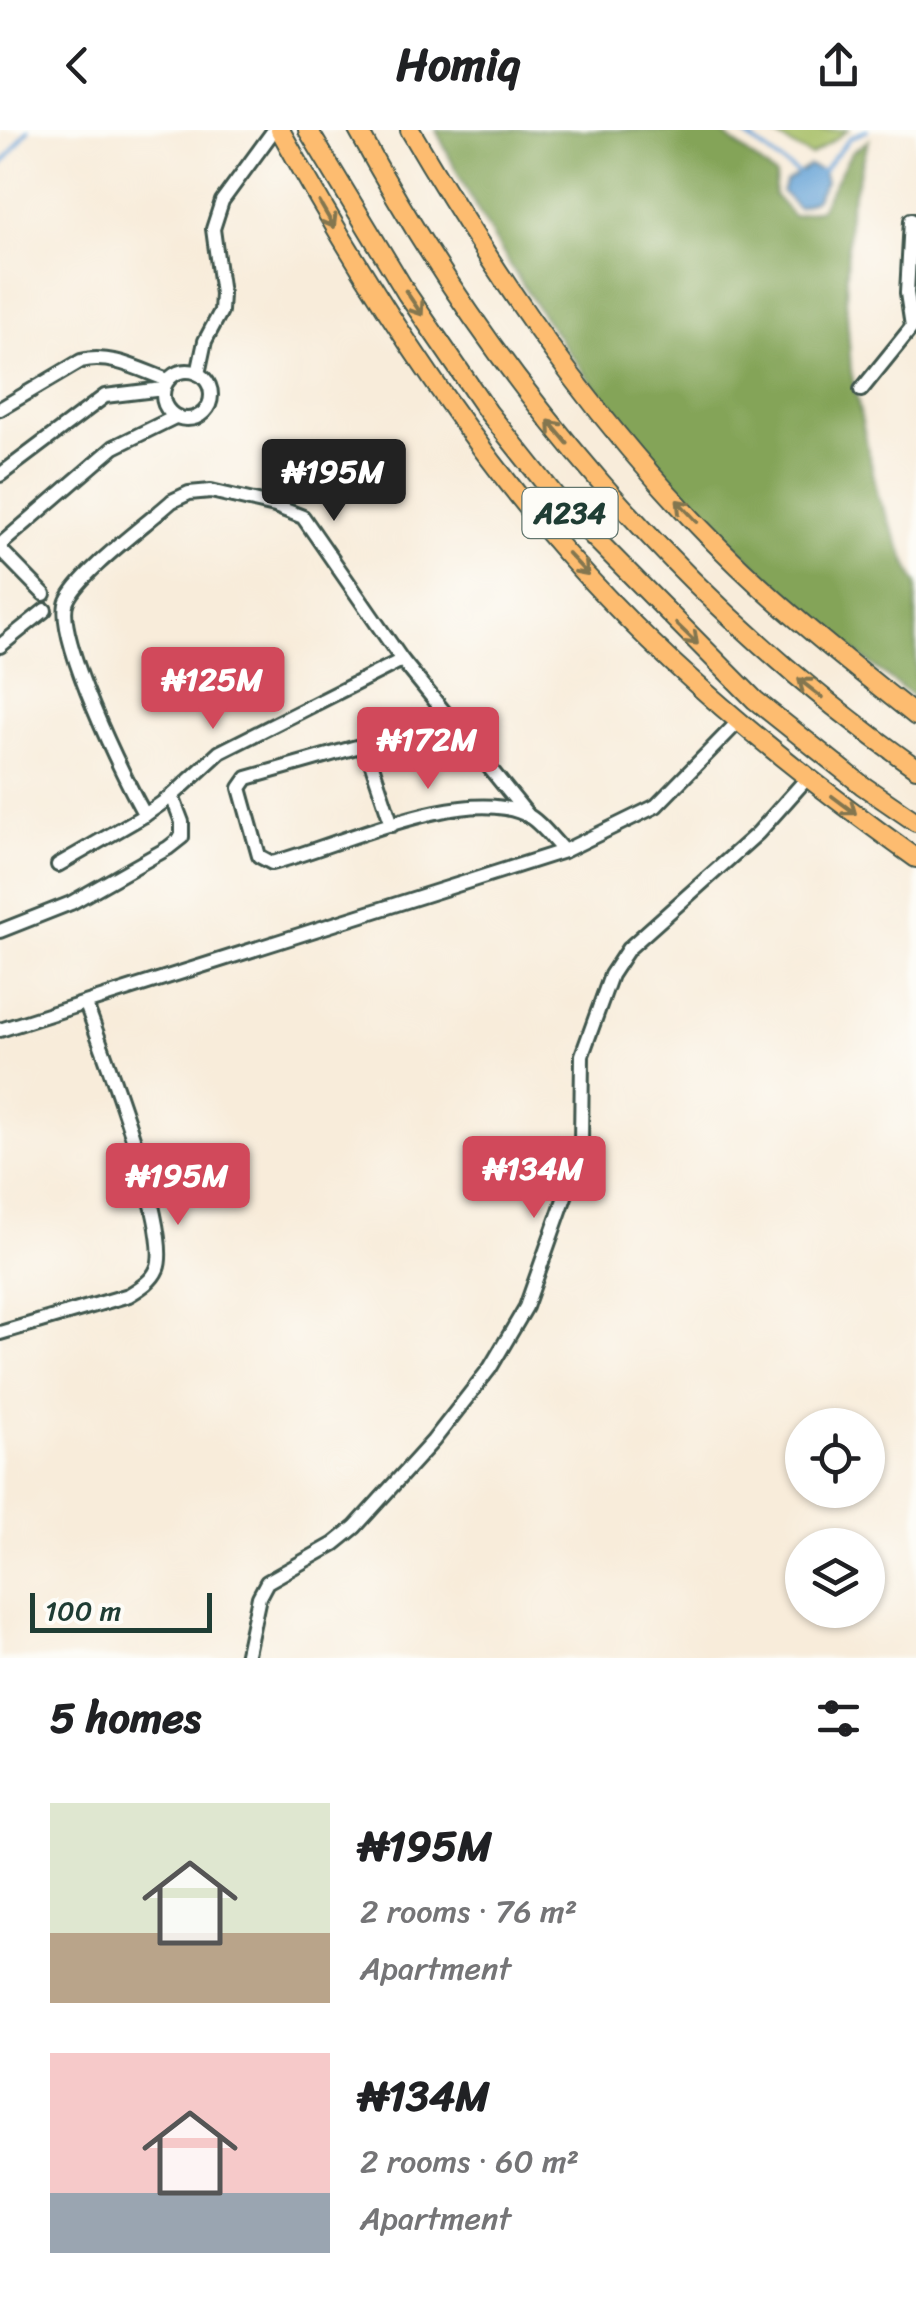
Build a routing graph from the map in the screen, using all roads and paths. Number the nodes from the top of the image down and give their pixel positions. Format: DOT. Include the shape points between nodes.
graph roads {
  1 [pos="277,130"];
  2 [pos="308,130"];
  3 [pos="358,130"];
  4 [pos="410,130"];
  5 [pos="911,220"];
  6 [pos="914,324"];
  7 [pos="198,374"];
  8 [pos="166,384"];
  9 [pos="861,390"];
  10 [pos="0,409"];
  11 [pos="175,416"];
  12 [pos="0,475"];
  13 [pos="0,547"];
  14 [pos="44,594"];
  15 [pos="45,610"];
  16 [pos="0,646"];
  17 [pos="402,660"];
  18 [pos="916,716"];
  19 [pos="738,722"];
  20 [pos="916,768"];
  21 [pos="808,777"];
  22 [pos="172,796"];
  23 [pos="527,814"];
  24 [pos="145,815"];
  25 [pos="916,822"];
  26 [pos="392,826"];
  27 [pos="564,851"];
  28 [pos="916,858"];
  29 [pos="58,865"];
  30 [pos="0,931"];
  31 [pos="86,1004"];
  32 [pos="0,1030"];
  33 [pos="0,1334"];
  34 [pos="246,1658"];
  1 -- 7 [label="street" via="222,201 213,229 221,311"];
  1 -- 19 [label="highway, one-way" via="404,340 476,443 642,633"];
  2 -- 25 [label="highway, A234, one-way" via="417,309 563,506 755,700"];
  20 -- 3 [label="highway, A234, one-way" via="801,681 712,602 617,502 533,402 452,286"];
  18 -- 4 [label="highway, one-way" via="762,588 609,423 532,326"];
  5 -- 6 [label="street" via="907,293"];
  6 -- 9 [label="street"];
  7 -- 8 [label="street" via="188,371"];
  7 -- 11 [label="street" via="210,402 196,418"];
  8 -- 10 [label="street" via="94,358"];
  8 -- 11 [label="street" via="167,410"];
  8 -- 12 [label="street" via="106,396"];
  11 -- 13 [label="street" via="114,447"];
  13 -- 14 [label="street"];
  15 -- 16 [label="street"];
  17 -- 22 [label="street" via="220,752"];
  17 -- 23 [label="street"];
  17 -- 24 [label="street" via="303,517 211,491 172,501 82,582 65,611 106,739"];
  19 -- 21 [label="highway"];
  19 -- 27 [label="street" via="656,806"];
  21 -- 28 [label="highway, one-way"];
  21 -- 34 [label="street" via="758,833 628,949 582,1056 581,1144 526,1306 434,1442 355,1527 266,1582"];
  22 -- 24 [label="street"];
  22 -- 30 [label="street" via="183,829 168,848 72,903"];
  23 -- 26 [label="street" via="491,806 448,808"];
  23 -- 27 [label="street"];
  24 -- 29 [label="street"];
  26 -- 26 [label="street" via="272,863 259,856 240,788 247,778 360,746"];
  27 -- 31 [label="street"];
  31 -- 32 [label="street"];
  31 -- 33 [label="street" via="152,1207 157,1268 129,1295"];
}
